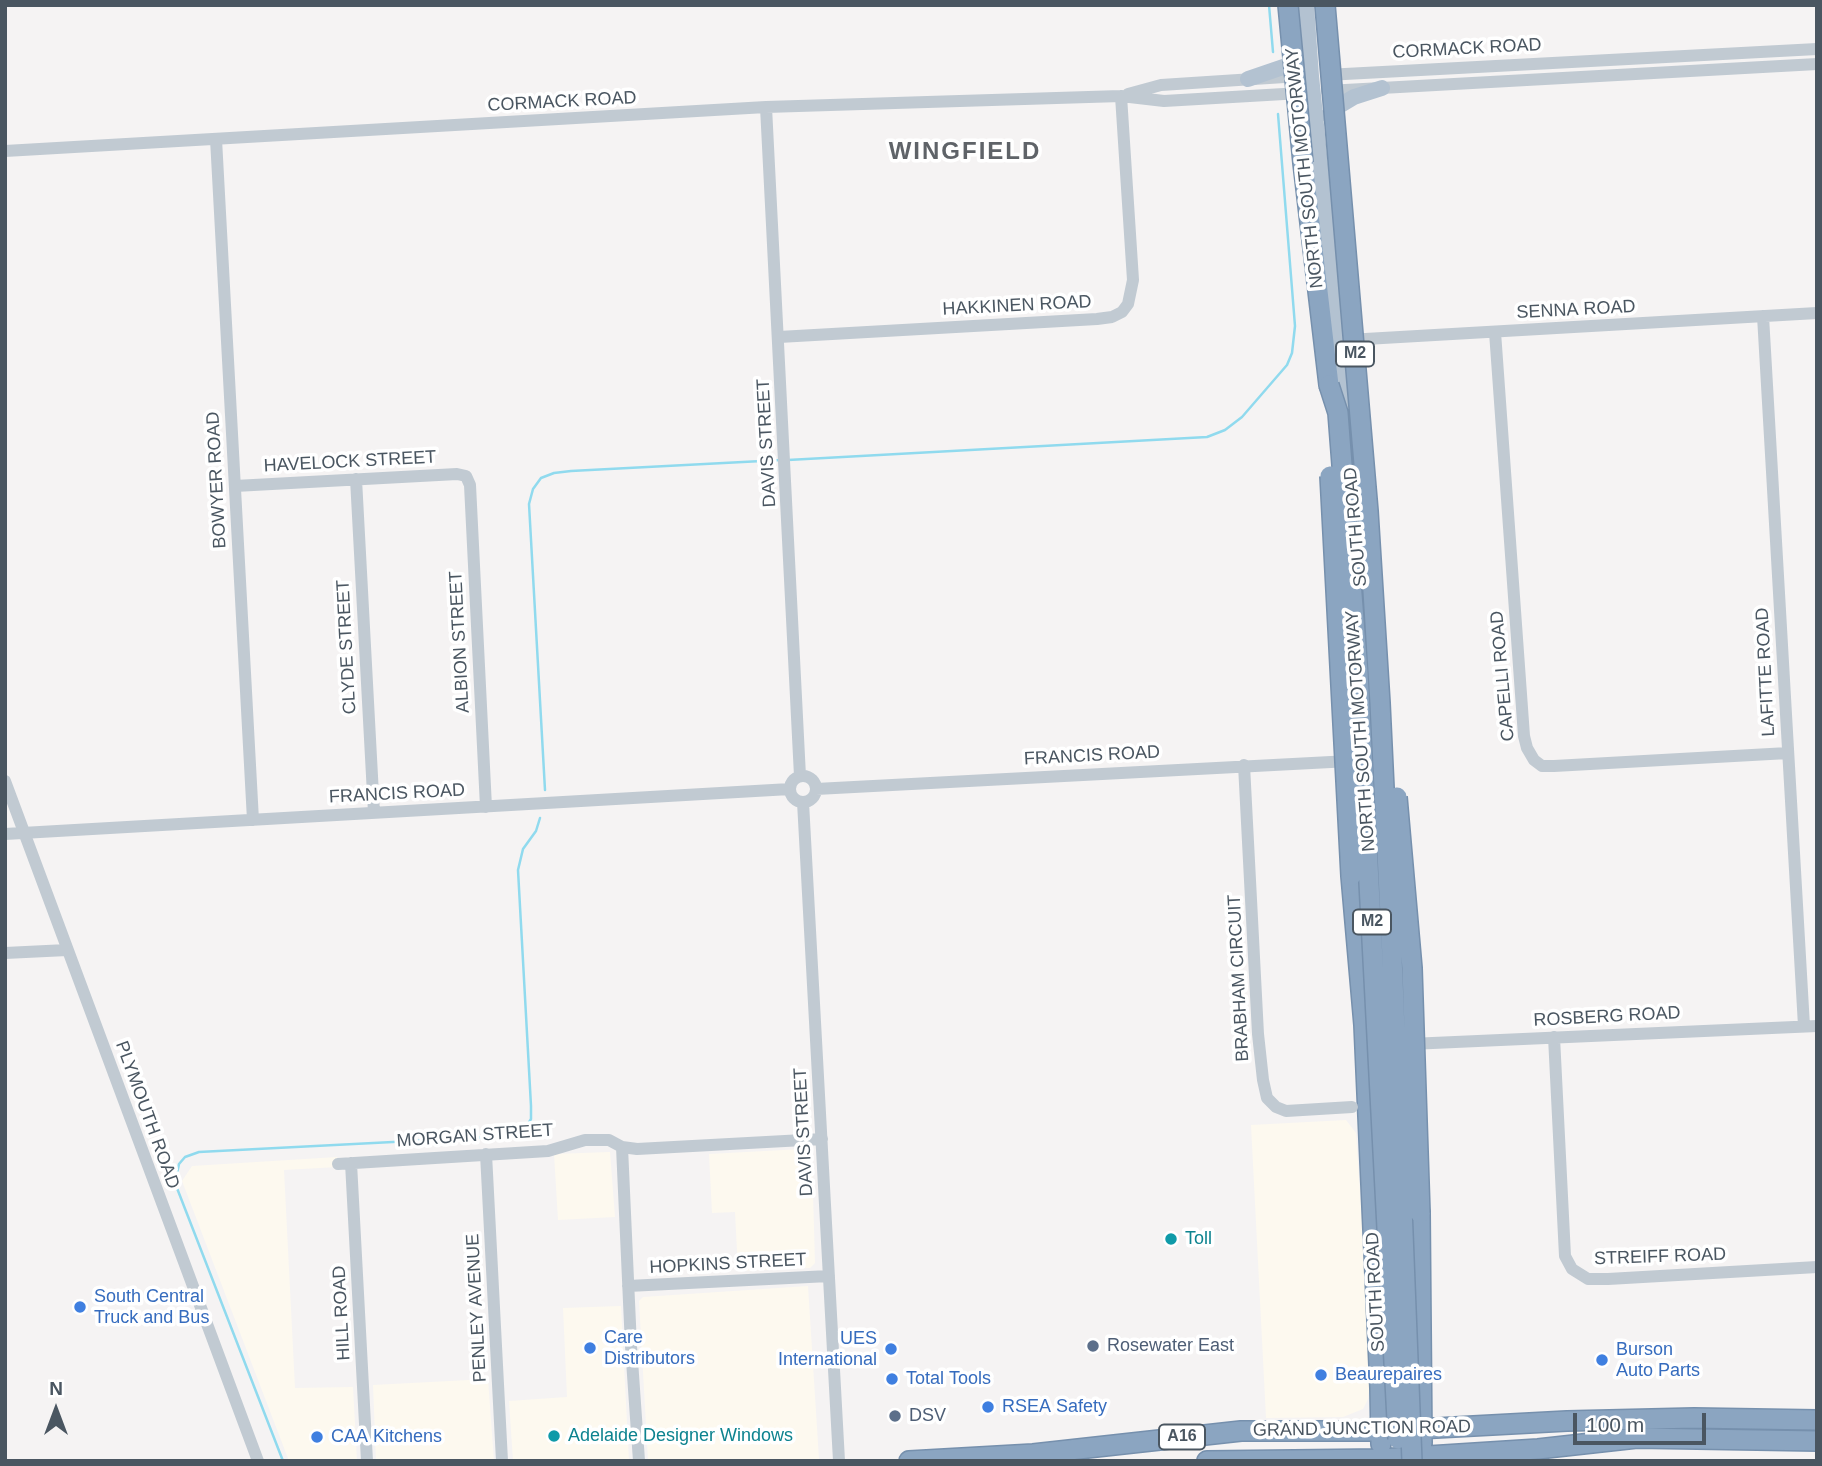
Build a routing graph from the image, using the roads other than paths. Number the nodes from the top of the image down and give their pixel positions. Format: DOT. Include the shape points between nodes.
graph roads {
  1 [pos="1288,5"];
  2 [pos="1306,5"];
  3 [pos="1325,5"];
  4 [pos="1308,45"];
  5 [pos="1817,49"];
  6 [pos="1817,64"];
  7 [pos="1451,67"];
  8 [pos="1248,79"];
  9 [pos="1311,84"];
  10 [pos="1452,84"];
  11 [pos="1381,88"];
  12 [pos="1121,96"];
  13 [pos="766,107"];
  14 [pos="1316,127"];
  15 [pos="216,139"];
  16 [pos="5,151"];
  17 [pos="1817,313"];
  18 [pos="1763,316"];
  19 [pos="1495,332"];
  20 [pos="779,337"];
  21 [pos="1338,340"];
  22 [pos="1329,385"];
  23 [pos="466,476"];
  24 [pos="355,479"];
  25 [pos="235,486"];
  26 [pos="1380,703"];
  27 [pos="1788,753"];
  28 [pos="1371,760"];
  29 [pos="1244,765"];
  30 [pos="800,776"];
  31 [pos="5,781"];
  32 [pos="790,789"];
  33 [pos="816,789"];
  34 [pos="803,802"];
  35 [pos="486,807"];
  36 [pos="374,813"];
  37 [pos="253,820"];
  38 [pos="24,833"];
  39 [pos="5,834"];
  40 [pos="67,950"];
  41 [pos="5,953"];
  42 [pos="1810,1026"];
  43 [pos="1554,1037"];
  44 [pos="1399,1044"];
  45 [pos="1359,1100"];
  46 [pos="822,1139"];
  47 [pos="622,1147"];
  48 [pos="486,1154"];
  49 [pos="344,1163"];
  50 [pos="1817,1267"];
  51 [pos="829,1276"];
  52 [pos="628,1286"];
  53 [pos="1380,1388"];
  54 [pos="1421,1398"];
  55 [pos="1817,1420"];
  56 [pos="1452,1429"];
  57 [pos="1421,1430"];
  58 [pos="1331,1431"];
  59 [pos="1380,1431"];
  60 [pos="1817,1441"];
  61 [pos="1505,1451"];
  62 [pos="1419,1459"];
  63 [pos="1355,1460"];
  64 [pos="1387,1460"];
  65 [pos="258,1461"];
  66 [pos="367,1461"];
  67 [pos="502,1461"];
  68 [pos="639,1461"];
  69 [pos="839,1461"];
  70 [pos="909,1461"];
  71 [pos="1206,1461"];
  72 [pos="1482,1461"];
  1 -- 22 [label="highway, NORTH SOUTH MOTORWAY / M2, bridge"];
  2 -- 4 [label="main road, SOUTH ROAD"];
  3 -- 26 [label="highway, NORTH SOUTH MOTORWAY / M2, bridge"];
  4 -- 8 [label="main road" via="1286,66"];
  4 -- 9 [label="main road, SOUTH ROAD"];
  5 -- 7 [label="street, CORMACK ROAD"];
  6 -- 10 [label="street, CORMACK ROAD"];
  7 -- 9 [label="street, CORMACK ROAD"];
  7 -- 10 [label="street"];
  8 -- 9 [label="street, CORMACK ROAD"];
  8 -- 12 [label="street, CORMACK ROAD" via="1161,85"];
  9 -- 11 [label="street, CORMACK ROAD"];
  9 -- 12 [label="street, CORMACK ROAD" via="1164,101"];
  9 -- 14 [label="main road, SOUTH ROAD"];
  10 -- 11 [label="street, CORMACK ROAD"];
  11 -- 14 [label="main road" via="1354,97"];
  12 -- 13 [label="street, CORMACK ROAD"];
  12 -- 20 [label="street, HAKKINEN ROAD" via="1133,280 1122,312 1097,319"];
  13 -- 15 [label="street, CORMACK ROAD"];
  13 -- 20 [label="street, DAVIS STREET"];
  14 -- 21 [label="main road, SOUTH ROAD"];
  15 -- 16 [label="street, CORMACK ROAD"];
  15 -- 25 [label="street, BOWYER ROAD"];
  17 -- 18 [label="street, SENNA ROAD"];
  18 -- 19 [label="street, SENNA ROAD"];
  18 -- 27 [label="street, LAFITTE ROAD"];
  19 -- 21 [label="street, SENNA ROAD"];
  19 -- 27 [label="street, CAPELLI ROAD" via="1524,736 1534,760 1554,766"];
  20 -- 30 [label="street, DAVIS STREET"];
  21 -- 28 [label="main road, SOUTH ROAD" via="1359,546"];
  22 -- 45 [label="highway, SOUTH ROAD, bridge" via="1327,424 1351,876 1364,1025"];
  22 -- 64 [label="highway, NORTH SOUTH MOTORWAY / M2, bridge" via="1338,413 1358,672"];
  23 -- 24 [label="street, HAVELOCK STREET"];
  23 -- 35 [label="street, ALBION STREET"];
  24 -- 25 [label="street, HAVELOCK STREET"];
  24 -- 36 [label="street, CLYDE STREET"];
  25 -- 37 [label="street, BOWYER ROAD"];
  26 -- 54 [label="highway, bridge" via="1394,768 1412,968"];
  26 -- 62 [label="highway, NORTH SOUTH MOTORWAY / M2, bridge"];
  27 -- 42 [label="street, LAFITTE ROAD"];
  28 -- 29 [label="street, FRANCIS ROAD"];
  28 -- 44 [label="main road, SOUTH ROAD" via="1384,1024"];
  29 -- 33 [label="street, FRANCIS ROAD"];
  29 -- 45 [label="street, BRABHAM CIRCUIT" via="1258,1034 1267,1098 1286,1111"];
  30 -- 32 [label="street"];
  30 -- 33 [label="street" via="812,780"];
  31 -- 38 [label="street, PLYMOUTH ROAD"];
  32 -- 34 [label="street" via="792,797"];
  32 -- 35 [label="street, FRANCIS ROAD"];
  33 -- 34 [label="street"];
  34 -- 46 [label="street, DAVIS STREET"];
  35 -- 36 [label="street, FRANCIS ROAD"];
  36 -- 37 [label="street, FRANCIS ROAD"];
  37 -- 38 [label="street, FRANCIS ROAD"];
  38 -- 39 [label="street, FRANCIS ROAD"];
  38 -- 40 [label="street, PLYMOUTH ROAD"];
  40 -- 41 [label="street"];
  40 -- 65 [label="street, PLYMOUTH ROAD"];
  42 -- 43 [label="street, ROSBERG ROAD"];
  43 -- 44 [label="street, ROSBERG ROAD"];
  43 -- 50 [label="street, STREIFF ROAD" via="1565,1256 1572,1269 1588,1279 1608,1279"];
  45 -- 53 [label="highway, SOUTH ROAD" via="1367,1123"];
  46 -- 47 [label="street, MORGAN STREET"];
  46 -- 51 [label="street, DAVIS STREET"];
  47 -- 48 [label="street, MORGAN STREET" via="609,1140 585,1140 548,1151"];
  47 -- 52 [label="street"];
  48 -- 49 [label="street, MORGAN STREET"];
  48 -- 67 [label="street, PENLEY AVENUE"];
  49 -- 66 [label="street, HILL ROAD"];
  51 -- 52 [label="street, HOPKINS STREET"];
  51 -- 69 [label="street, DAVIS STREET"];
  52 -- 68 [label="street"];
  53 -- 58 [label="highway" via="1370,1417"];
  53 -- 59 [label="highway, SOUTH ROAD"];
  54 -- 56 [label="highway"];
  54 -- 57 [label="highway"];
  55 -- 56 [label="highway, GRAND JUNCTION ROAD / A16" via="1643,1419"];
  56 -- 57 [label="highway, GRAND JUNCTION ROAD / A16"];
  57 -- 59 [label="highway, GRAND JUNCTION ROAD / A16"];
  57 -- 62 [label="highway"];
  58 -- 59 [label="highway, GRAND JUNCTION ROAD / A16"];
  58 -- 70 [label="highway, GRAND JUNCTION ROAD / A16" via="1241,1431 1033,1454"];
  59 -- 64 [label="highway, SOUTH ROAD"];
  60 -- 61 [label="highway, GRAND JUNCTION ROAD / A16" via="1637,1438"];
  61 -- 62 [label="highway, GRAND JUNCTION ROAD / A16"];
  61 -- 72 [label="highway"];
  62 -- 64 [label="highway, GRAND JUNCTION ROAD / A16"];
  63 -- 64 [label="highway, GRAND JUNCTION ROAD / A16"];
  63 -- 71 [label="highway, GRAND JUNCTION ROAD / A16"];
}
